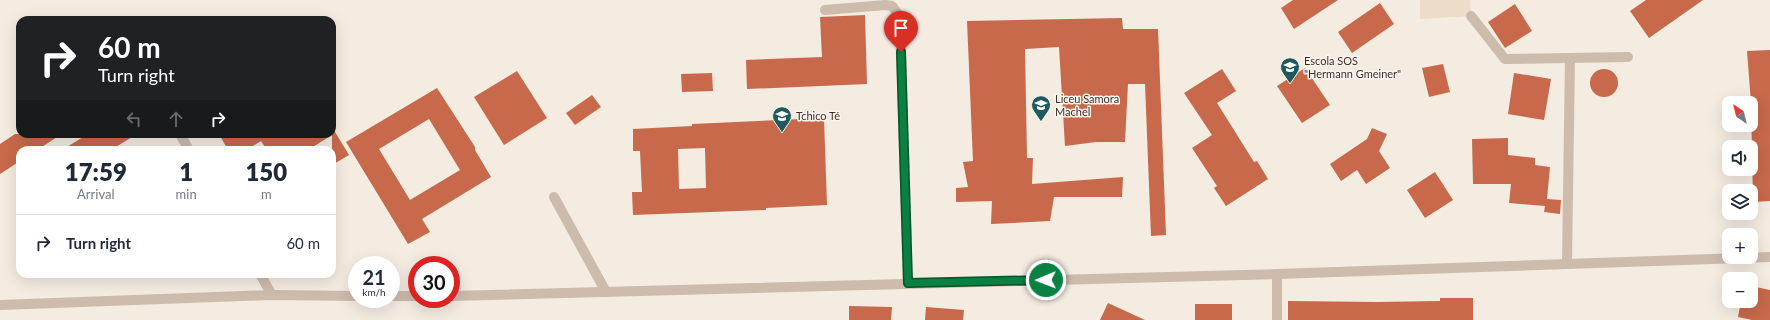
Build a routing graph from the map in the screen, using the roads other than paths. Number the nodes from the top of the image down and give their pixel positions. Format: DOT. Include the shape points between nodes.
graph roads {
  1 [pos="825,10"];
  2 [pos="1471,16"];
  3 [pos="1628,57"];
  4 [pos="1570,58"];
  5 [pos="554,197"];
  6 [pos="1770,257"];
  7 [pos="1567,263"];
  8 [pos="1277,274"];
  9 [pos="262,278"];
  10 [pos="908,283"];
  11 [pos="606,292"];
  12 [pos="272,295"];
  13 [pos="348,296"];
  14 [pos="460,296"];
  15 [pos="0,305"];
  16 [pos="1277,320"];
  1 -- 10 [label="street" via="885,5 892,6 898,14"];
  2 -- 4 [label="street" via="1505,59"];
  3 -- 4 [label="street"];
  4 -- 7 [label="street"];
  5 -- 11 [label="street"];
  6 -- 7 [label="street"];
  7 -- 8 [label="street"];
  8 -- 10 [label="street"];
  8 -- 16 [label="street"];
  9 -- 12 [label="street"];
  10 -- 11 [label="street"];
  11 -- 14 [label="street"];
  12 -- 13 [label="street"];
  12 -- 15 [label="street"];
}
